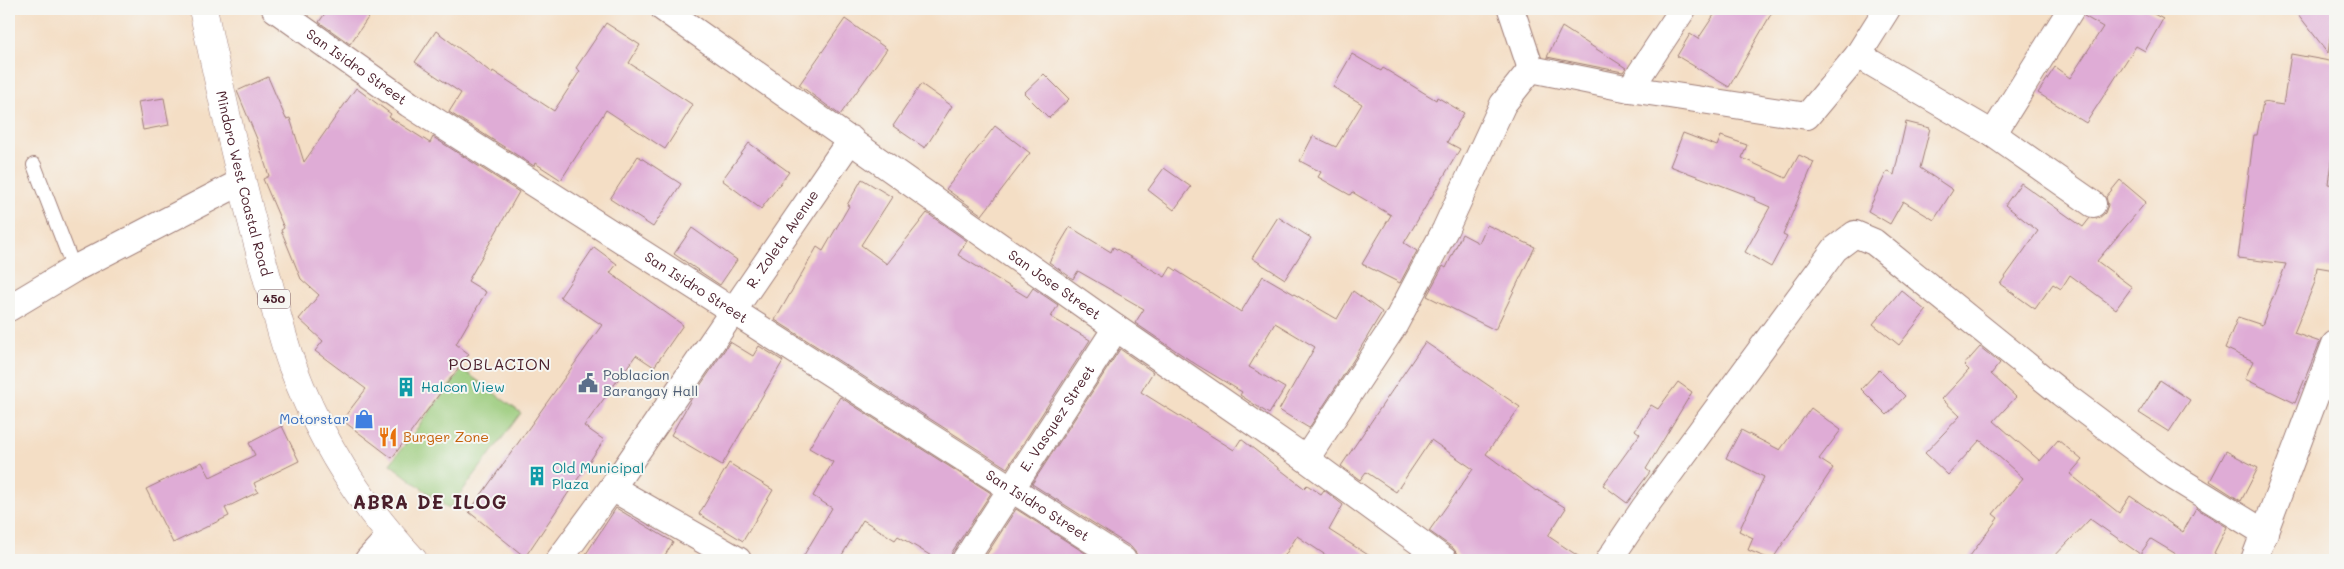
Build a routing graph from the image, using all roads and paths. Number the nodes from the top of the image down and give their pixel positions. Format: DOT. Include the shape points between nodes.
graph roads {
  1 [pos="203,9"];
  2 [pos="274,9"];
  3 [pos="664,9"];
  4 [pos="1511,9"];
  5 [pos="1683,9"];
  6 [pos="1887,9"];
  7 [pos="2071,9"];
  8 [pos="1858,55"];
  9 [pos="1531,69"];
  10 [pos="1630,89"];
  11 [pos="1993,134"];
  12 [pos="851,139"];
  13 [pos="34,165"];
  14 [pos="241,182"];
  15 [pos="2093,204"];
  16 [pos="74,269"];
  17 [pos="9,308"];
  18 [pos="732,311"];
  19 [pos="1116,328"];
  20 [pos="2335,344"];
  21 [pos="1306,459"];
  22 [pos="612,488"];
  23 [pos="1011,489"];
  24 [pos="2265,533"];
  25 [pos="390,536"];
  26 [pos="368,560"];
  27 [pos="412,560"];
  28 [pos="559,560"];
  29 [pos="738,560"];
  30 [pos="965,560"];
  31 [pos="1123,560"];
  32 [pos="1444,560"];
  33 [pos="1609,560"];
  34 [pos="2254,560"];
  1 -- 14 [label="main road, Mindoro West Coastal Road / 450"];
  2 -- 18 [label="street, San Isidro Street" via="408,104"];
  3 -- 12 [label="street, San Jose Street"];
  4 -- 9 [label="street"];
  5 -- 10 [label="street"];
  6 -- 8 [label="street"];
  7 -- 11 [label="street"];
  8 -- 10 [label="street" via="1807,116"];
  8 -- 11 [label="street"];
  9 -- 10 [label="street"];
  9 -- 21 [label="street" via="1503,104 1445,230 1395,324"];
  11 -- 15 [label="street"];
  12 -- 18 [label="street, R. Zoleta Avenue"];
  12 -- 19 [label="street, San Jose Street"];
  13 -- 16 [label="lane"];
  14 -- 16 [label="street"];
  14 -- 25 [label="main road, Mindoro West Coastal Road / 450" via="292,364 305,395 358,494"];
  16 -- 17 [label="street"];
  18 -- 22 [label="street, R. Zoleta Avenue"];
  18 -- 23 [label="street, San Isidro Street"];
  19 -- 21 [label="street, San Jose Street"];
  19 -- 23 [label="street, E. Vasquez Street"];
  20 -- 24 [label="street"];
  21 -- 32 [label="street, San Jose Street"];
  22 -- 28 [label="street, R. Zoleta Avenue"];
  22 -- 29 [label="street"];
  23 -- 30 [label="street, E. Vasquez Street"];
  23 -- 31 [label="street, San Isidro Street"];
  24 -- 33 [label="street" via="2166,472 2060,393 1874,242 1855,234 1834,249"];
  24 -- 34 [label="street"];
  25 -- 26 [label="street"];
  25 -- 27 [label="main road, Mindoro West Coastal Road / 450"];
}
